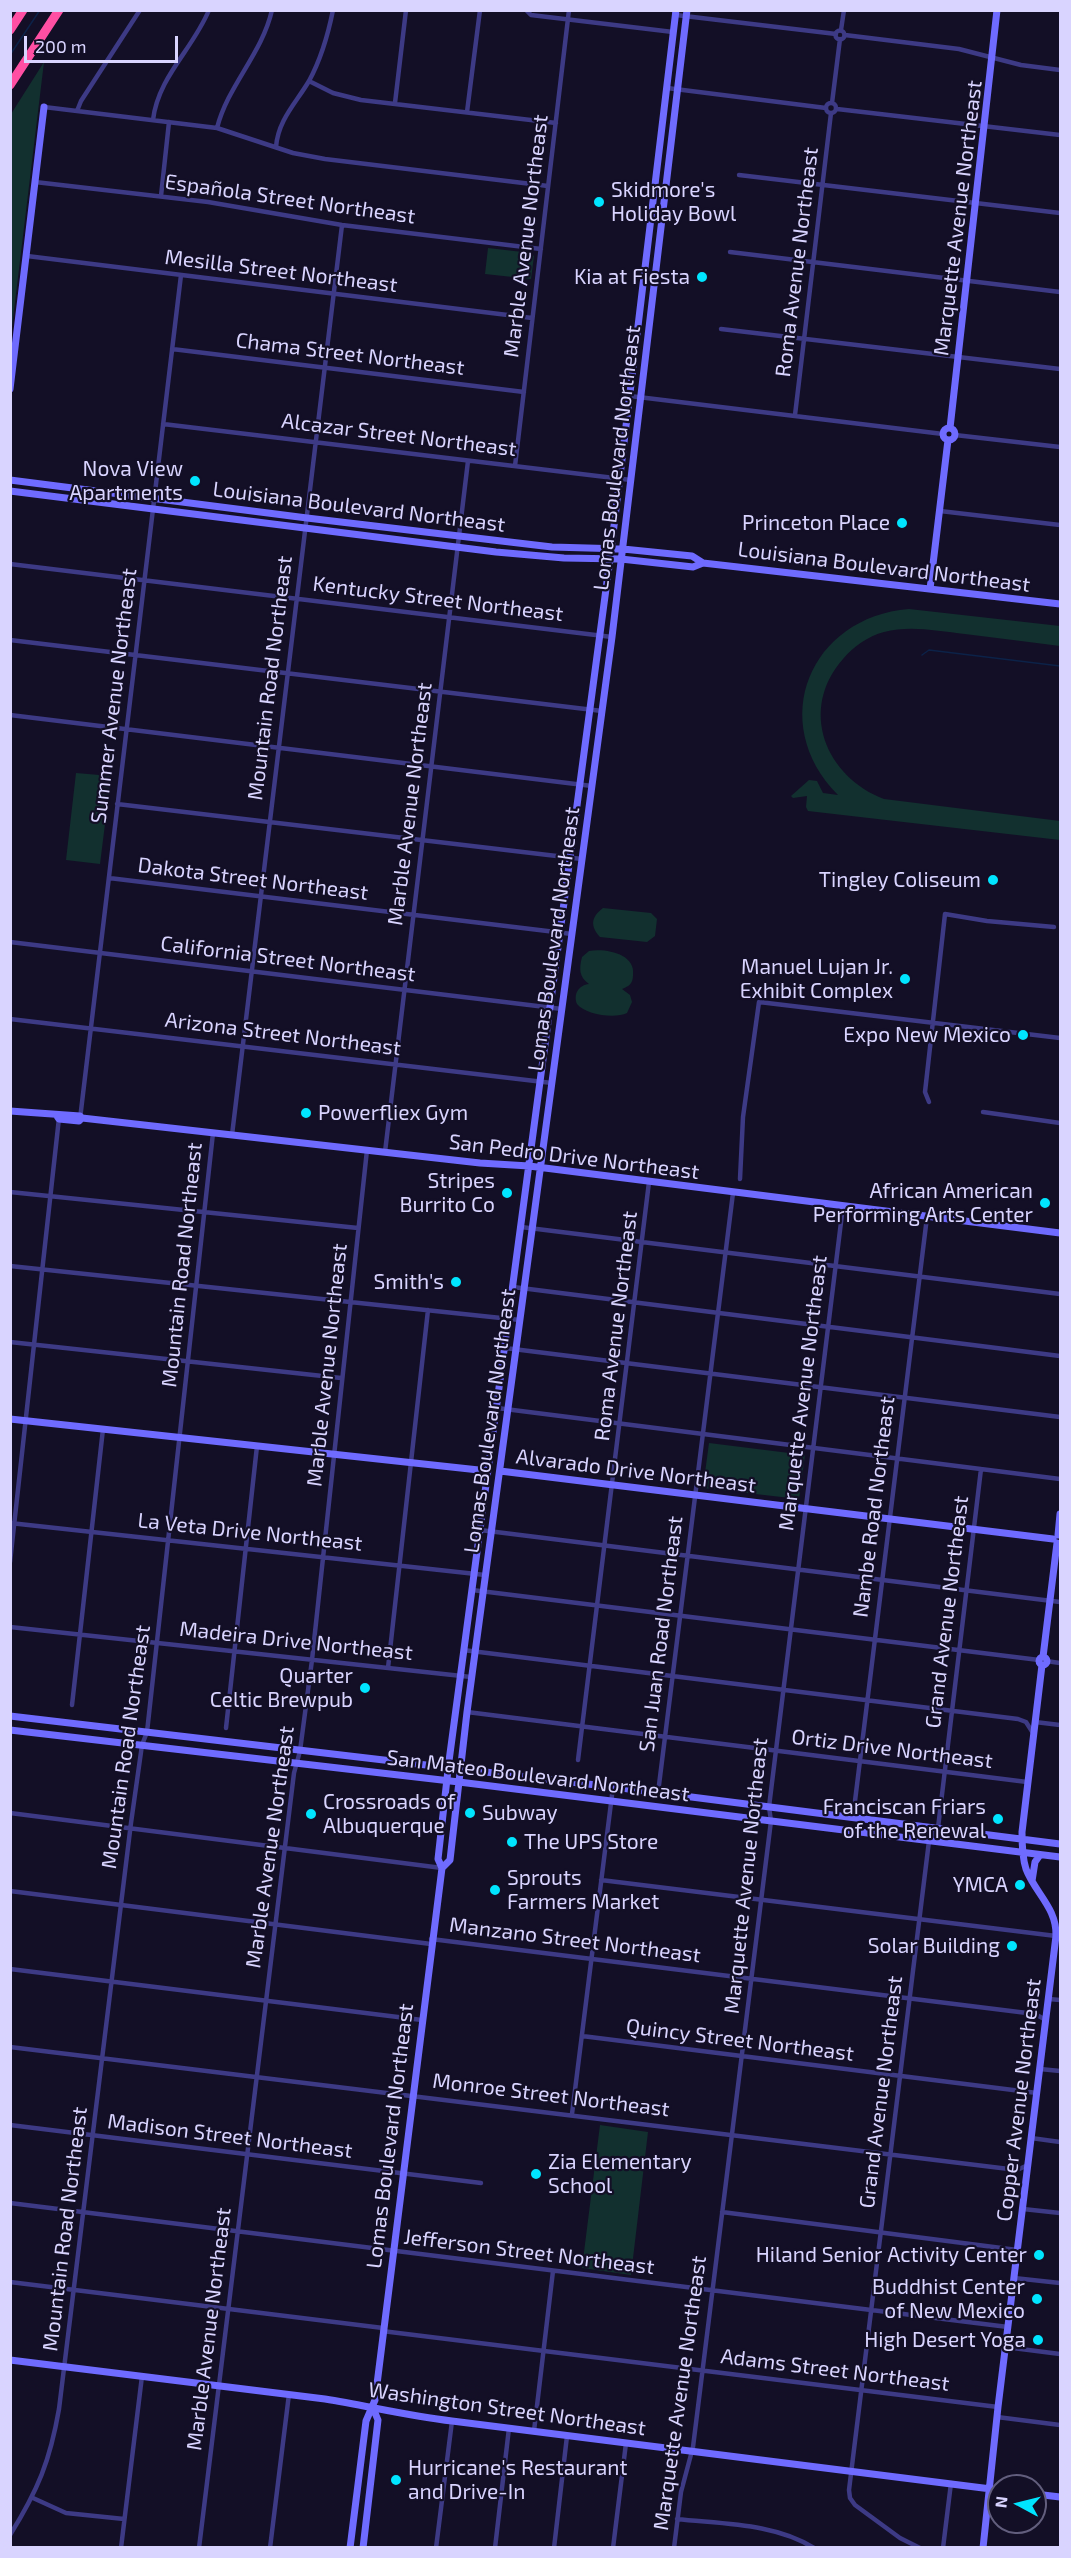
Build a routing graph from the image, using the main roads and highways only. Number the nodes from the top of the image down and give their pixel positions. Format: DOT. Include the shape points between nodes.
graph roads {
  1 [pos="23,10"];
  2 [pos="59,10"];
  3 [pos="997,10"];
  4 [pos="676,13"];
  5 [pos="687,13"];
  6 [pos="10,30"];
  7 [pos="10,85"];
  8 [pos="44,107"];
  9 [pos="10,389"];
  10 [pos="10,480"];
  11 [pos="10,491"];
  12 [pos="611,548"];
  13 [pos="623,549"];
  14 [pos="610,559"];
  15 [pos="621,559"];
  16 [pos="703,563"];
  17 [pos="930,589"];
  18 [pos="1060,604"];
  19 [pos="10,1111"];
  20 [pos="529,1166"];
  21 [pos="541,1168"];
  22 [pos="1060,1233"];
  23 [pos="10,1419"];
  24 [pos="488,1471"];
  25 [pos="500,1471"];
  26 [pos="1060,1514"];
  27 [pos="1058,1539"];
  28 [pos="10,1716"];
  29 [pos="10,1730"];
  30 [pos="448,1769"];
  31 [pos="459,1769"];
  32 [pos="447,1781"];
  33 [pos="459,1782"];
  34 [pos="1022,1839"];
  35 [pos="1060,1844"];
  36 [pos="1023,1852"];
  37 [pos="1040,1855"];
  38 [pos="1060,1857"];
  39 [pos="442,1868"];
  40 [pos="1032,1881"];
  41 [pos="1058,1931"];
  42 [pos="10,2360"];
  43 [pos="373,2408"];
  44 [pos="990,2474"];
  45 [pos="987,2488"];
  46 [pos="987,2500"];
  47 [pos="350,2547"];
  48 [pos="363,2547"];
  49 [pos="983,2547"];
  1 -- 6 [label="highway"];
  2 -- 7 [label="highway"];
  3 -- 17 [label="main road, Marquette Avenue Northeast"];
  4 -- 12 [label="main road, Lomas Boulevard Northeast"];
  5 -- 13 [label="main road, Lomas Boulevard Northeast"];
  8 -- 9 [label="main road"];
  10 -- 12 [label="main road, Louisiana Boulevard Northeast" via="552,546"];
  11 -- 14 [label="main road, Louisiana Boulevard Northeast" via="457,547"];
  12 -- 13 [label="main road, Louisiana Boulevard Northeast"];
  12 -- 14 [label="main road, Lomas Boulevard Northeast"];
  13 -- 15 [label="main road, Lomas Boulevard Northeast"];
  13 -- 16 [label="main road, Louisiana Boulevard Northeast" via="693,556"];
  14 -- 15 [label="main road, Louisiana Boulevard Northeast"];
  14 -- 20 [label="main road, Lomas Boulevard Northeast"];
  15 -- 16 [label="main road, Louisiana Boulevard Northeast" via="693,567"];
  15 -- 21 [label="main road, Lomas Boulevard Northeast"];
  16 -- 17 [label="main road, Louisiana Boulevard Northeast"];
  17 -- 18 [label="main road, Louisiana Boulevard Northeast"];
  19 -- 20 [label="main road, San Pedro Drive Northeast"];
  20 -- 21 [label="main road, San Pedro Drive Northeast"];
  20 -- 24 [label="main road, Lomas Boulevard Northeast"];
  21 -- 22 [label="main road, San Pedro Drive Northeast"];
  21 -- 25 [label="main road, Lomas Boulevard Northeast"];
  23 -- 24 [label="main road, Alvarado Drive Northeast"];
  24 -- 30 [label="main road, Lomas Boulevard Northeast"];
  25 -- 27 [label="main road, Alvarado Drive Northeast"];
  25 -- 31 [label="main road, Lomas Boulevard Northeast"];
  26 -- 27 [label="main road, Copper Avenue Northeast"];
  27 -- 34 [label="main road, Copper Avenue Northeast"];
  28 -- 30 [label="main road, San Mateo Boulevard Northeast"];
  29 -- 32 [label="main road, San Mateo Boulevard Northeast"];
  30 -- 31 [label="main road, San Mateo Boulevard Northeast"];
  30 -- 32 [label="main road, Lomas Boulevard Northeast"];
  31 -- 33 [label="main road, Lomas Boulevard Northeast"];
  31 -- 34 [label="main road, San Mateo Boulevard Northeast"];
  32 -- 33 [label="main road, San Mateo Boulevard Northeast"];
  32 -- 39 [label="main road, Lomas Boulevard Northeast" via="438,1859"];
  33 -- 36 [label="main road, San Mateo Boulevard Northeast"];
  33 -- 39 [label="main road, Lomas Boulevard Northeast" via="450,1860"];
  34 -- 35 [label="main road, San Mateo Boulevard Northeast"];
  34 -- 36 [label="main road, Copper Avenue Northeast"];
  36 -- 37 [label="main road, San Mateo Boulevard Northeast"];
  36 -- 40 [label="main road, Copper Avenue Northeast"];
  37 -- 38 [label="main road, San Mateo Boulevard Northeast"];
  37 -- 40 [label="main road"];
  39 -- 43 [label="main road, Lomas Boulevard Northeast"];
  40 -- 41 [label="main road, Copper Avenue Northeast" via="1050,1908"];
  41 -- 44 [label="main road, Copper Avenue Northeast"];
  42 -- 43 [label="main road, Washington Street Northeast"];
  43 -- 45 [label="main road, Washington Street Northeast"];
  43 -- 47 [label="main road, Lomas Boulevard Northeast" via="366,2421"];
  43 -- 48 [label="main road, Lomas Boulevard Northeast" via="378,2420"];
  46 -- 49 [label="main road, Copper Avenue Northeast"];
}
